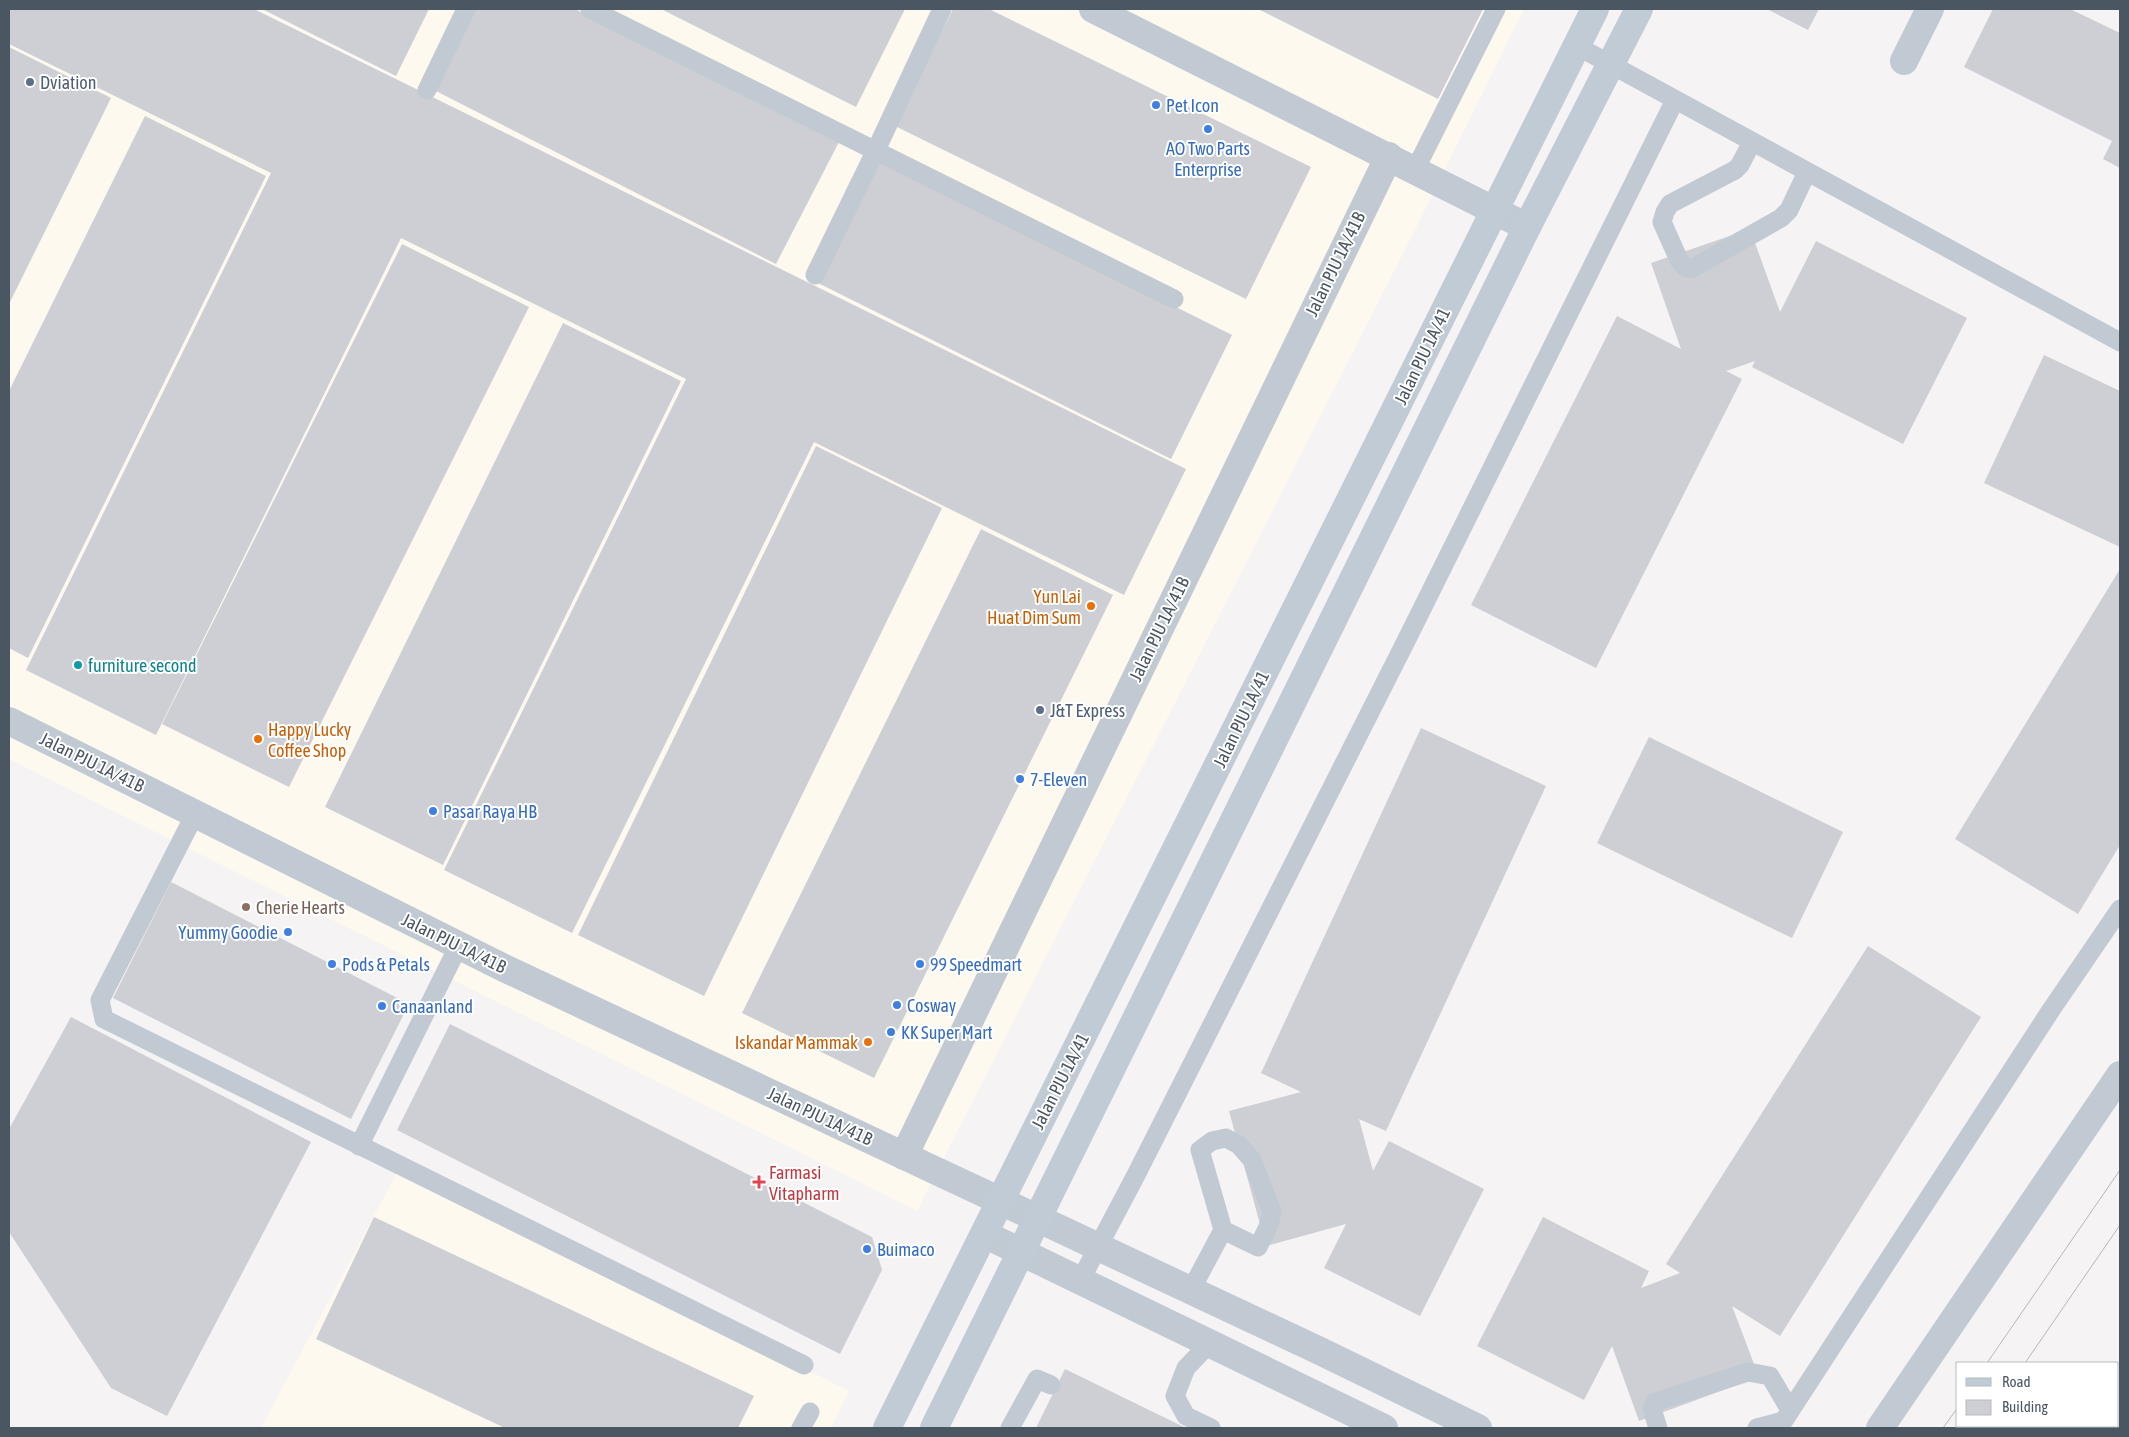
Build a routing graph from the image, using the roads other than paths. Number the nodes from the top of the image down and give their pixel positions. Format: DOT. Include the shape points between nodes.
graph roads {
  1 [pos="466,9"];
  2 [pos="590,9"];
  3 [pos="942,9"];
  4 [pos="1093,9"];
  5 [pos="1496,9"];
  6 [pos="1595,9"];
  7 [pos="1639,9"];
  8 [pos="1930,9"];
  9 [pos="1576,46"];
  10 [pos="1904,61"];
  11 [pos="1610,64"];
  12 [pos="427,90"];
  13 [pos="1675,100"];
  14 [pos="1752,142"];
  15 [pos="876,150"];
  16 [pos="1388,156"];
  17 [pos="1415,170"];
  18 [pos="1807,172"];
  19 [pos="1494,210"];
  20 [pos="1527,227"];
  21 [pos="814,275"];
  22 [pos="1174,299"];
  23 [pos="2120,342"];
  24 [pos="9,721"];
  25 [pos="196,814"];
  26 [pos="2120,909"];
  27 [pos="459,945"];
  28 [pos="2120,1076"];
  29 [pos="359,1146"];
  30 [pos="904,1156"];
  31 [pos="1000,1201"];
  32 [pos="1038,1218"];
  33 [pos="1223,1230"];
  34 [pos="984,1234"];
  35 [pos="1097,1246"];
  36 [pos="1021,1252"];
  37 [pos="1080,1281"];
  38 [pos="1192,1290"];
  39 [pos="1209,1344"];
  40 [pos="804,1365"];
  41 [pos="1051,1386"];
  42 [pos="1784,1420"];
  43 [pos="887,1428"];
  44 [pos="934,1428"];
  45 [pos="1010,1428"];
  46 [pos="1211,1428"];
  47 [pos="1384,1428"];
  48 [pos="1478,1428"];
  49 [pos="1658,1428"];
  50 [pos="1758,1428"];
  51 [pos="1880,1428"];
  1 -- 12 [label="lane"];
  2 -- 15 [label="lane"];
  3 -- 15 [label="lane"];
  4 -- 16 [label="street"];
  5 -- 17 [label="lane"];
  6 -- 9 [label="street, Jalan PJU 1A/41"];
  7 -- 11 [label="street, Jalan PJU 1A/41"];
  8 -- 10 [label="street"];
  9 -- 11 [label="lane"];
  9 -- 19 [label="street, Jalan PJU 1A/41"];
  11 -- 13 [label="lane"];
  11 -- 20 [label="street, Jalan PJU 1A/41"];
  13 -- 14 [label="lane"];
  13 -- 35 [label="lane" via="1398,658"];
  14 -- 18 [label="lane"];
  14 -- 18 [label="lane" via="1735,170 1670,204 1665,212 1662,222 1685,267 1691,269 1781,218 1789,210"];
  15 -- 21 [label="lane"];
  15 -- 22 [label="lane"];
  16 -- 17 [label="street"];
  16 -- 30 [label="street, Jalan PJU 1A/41B"];
  17 -- 19 [label="street"];
  18 -- 23 [label="lane"];
  19 -- 20 [label="street"];
  19 -- 31 [label="street, Jalan PJU 1A/41"];
  20 -- 32 [label="street, Jalan PJU 1A/41"];
  24 -- 25 [label="street, Jalan PJU 1A/41B"];
  25 -- 27 [label="street, Jalan PJU 1A/41B"];
  25 -- 29 [label="lane" via="100,1000 104,1018"];
  26 -- 42 [label="lane"];
  27 -- 29 [label="lane"];
  27 -- 30 [label="street, Jalan PJU 1A/41B"];
  28 -- 51 [label="street"];
  29 -- 40 [label="lane"];
  30 -- 31 [label="street, Jalan PJU 1A/41B"];
  31 -- 32 [label="street, Jalan PJU 1A/41B"];
  31 -- 34 [label="street, Jalan PJU 1A/41"];
  32 -- 35 [label="street, Jalan PJU 1A/41B"];
  32 -- 36 [label="street, Jalan PJU 1A/41"];
  33 -- 33 [label="lane" via="1258,1247 1272,1212 1252,1160 1239,1145 1226,1138 1212,1141 1200,1150"];
  33 -- 38 [label="lane"];
  34 -- 36 [label="street"];
  34 -- 43 [label="street, Jalan PJU 1A/41"];
  35 -- 37 [label="lane"];
  35 -- 38 [label="street, Jalan PJU 1A/41B"];
  36 -- 37 [label="street"];
  36 -- 44 [label="street, Jalan PJU 1A/41"];
  37 -- 39 [label="street"];
  38 -- 48 [label="street, Jalan PJU 1A/41B"];
  39 -- 46 [label="lane" via="1186,1368 1175,1396 1186,1416"];
  39 -- 47 [label="street"];
  41 -- 45 [label="lane" via="1037,1379"];
  42 -- 49 [label="lane" via="1770,1376 1748,1372 1655,1402 1652,1409"];
  42 -- 50 [label="lane"];
}
